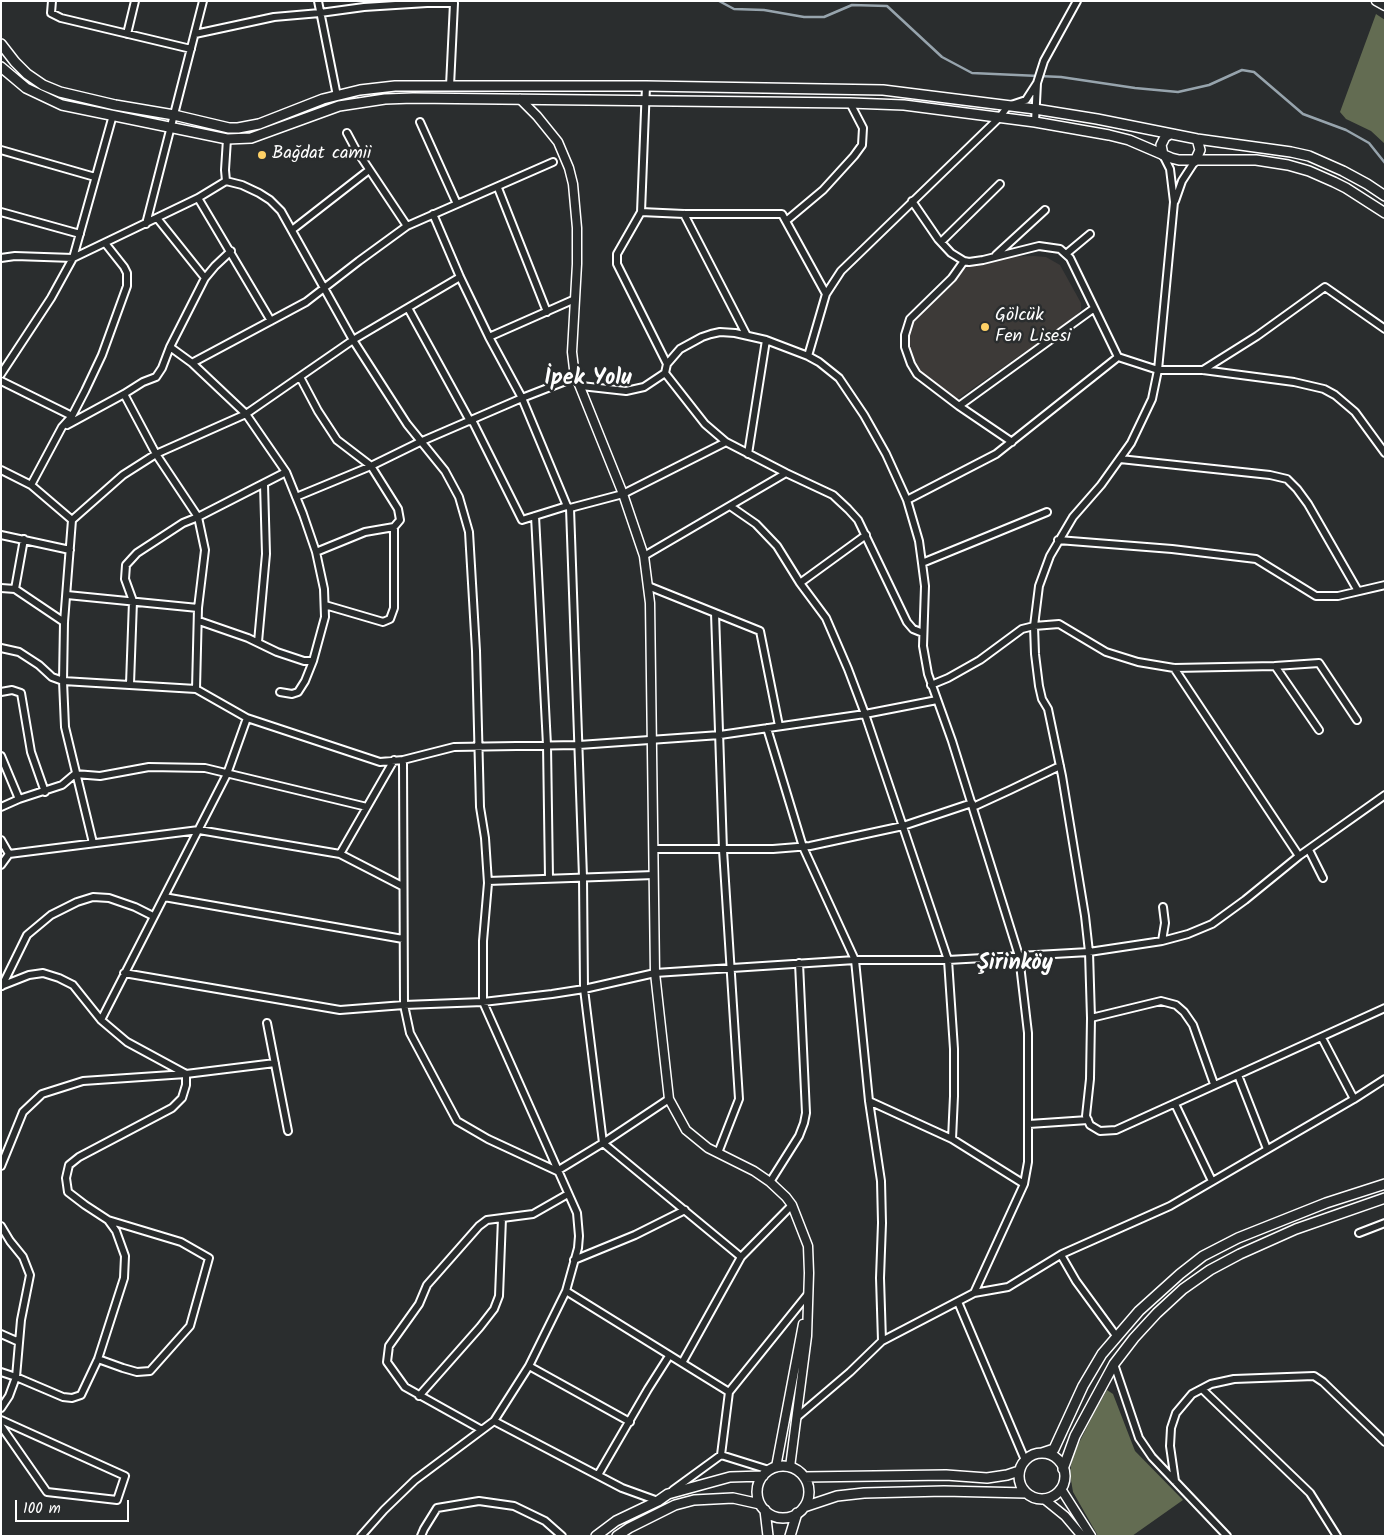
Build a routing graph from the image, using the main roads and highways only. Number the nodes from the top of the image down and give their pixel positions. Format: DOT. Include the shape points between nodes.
graph roads {
  1 [pos="1,44"];
  2 [pos="2,70"];
  3 [pos="1170,134"];
  4 [pos="1197,139"];
  5 [pos="1163,155"];
  6 [pos="1195,161"];
  7 [pos="1385,196"];
  8 [pos="1385,213"];
  9 [pos="1385,1184"];
  10 [pos="1385,1198"];
  11 [pos="1042,1453"];
  12 [pos="1063,1468"];
  13 [pos="769,1471"];
  14 [pos="1019,1471"];
  15 [pos="804,1477"];
  16 [pos="1026,1493"];
  17 [pos="763,1508"];
  18 [pos="800,1510"];
  19 [pos="596,1536"];
  20 [pos="617,1536"];
  21 [pos="768,1536"];
  22 [pos="790,1536"];
  1 -- 3 [label="main road" via="21,69 51,89 89,100 238,128 259,124 323,99 396,86 646,86 883,90 1035,109"];
  2 -- 5 [label="main road" via="26,88 62,105 227,139 251,138 323,111 360,102 413,98 850,103 904,105 1034,122 1120,137"];
  3 -- 4 [label="main road"];
  3 -- 5 [label="main road" via="1161,145"];
  4 -- 6 [label="main road" via="1200,150"];
  4 -- 7 [label="main road" via="1309,156 1356,177"];
  5 -- 6 [label="main road"];
  6 -- 8 [label="main road" via="1256,160 1297,167 1346,188"];
  9 -- 11 [label="main road" via="1326,1203 1238,1238 1203,1256 1180,1274 1139,1310 1102,1354 1054,1448"];
  10 -- 12 [label="main road" via="1296,1228 1210,1270 1183,1289 1134,1338 1114,1364 1075,1436"];
  11 -- 12 [label="main road" via="1055,1458"];
  11 -- 14 [label="main road" via="1025,1460"];
  12 -- 16 [label="main road" via="1065,1475 1061,1488 1051,1497 1044,1499"];
  13 -- 15 [label="main road" via="790,1467"];
  13 -- 17 [label="main road" via="757,1490"];
  13 -- 19 [label="main road" via="730,1477 668,1494 616,1521"];
  14 -- 15 [label="main road" via="987,1478 946,1475"];
  14 -- 16 [label="main road" via="1020,1483"];
  15 -- 18 [label="main road" via="809,1492"];
  16 -- 18 [label="main road" via="864,1493 837,1496"];
  17 -- 18 [label="main road" via="771,1515 784,1518"];
  17 -- 20 [label="main road" via="733,1498 694,1500 675,1505"];
  17 -- 21 [label="main road"];
  18 -- 22 [label="main road"];
}
